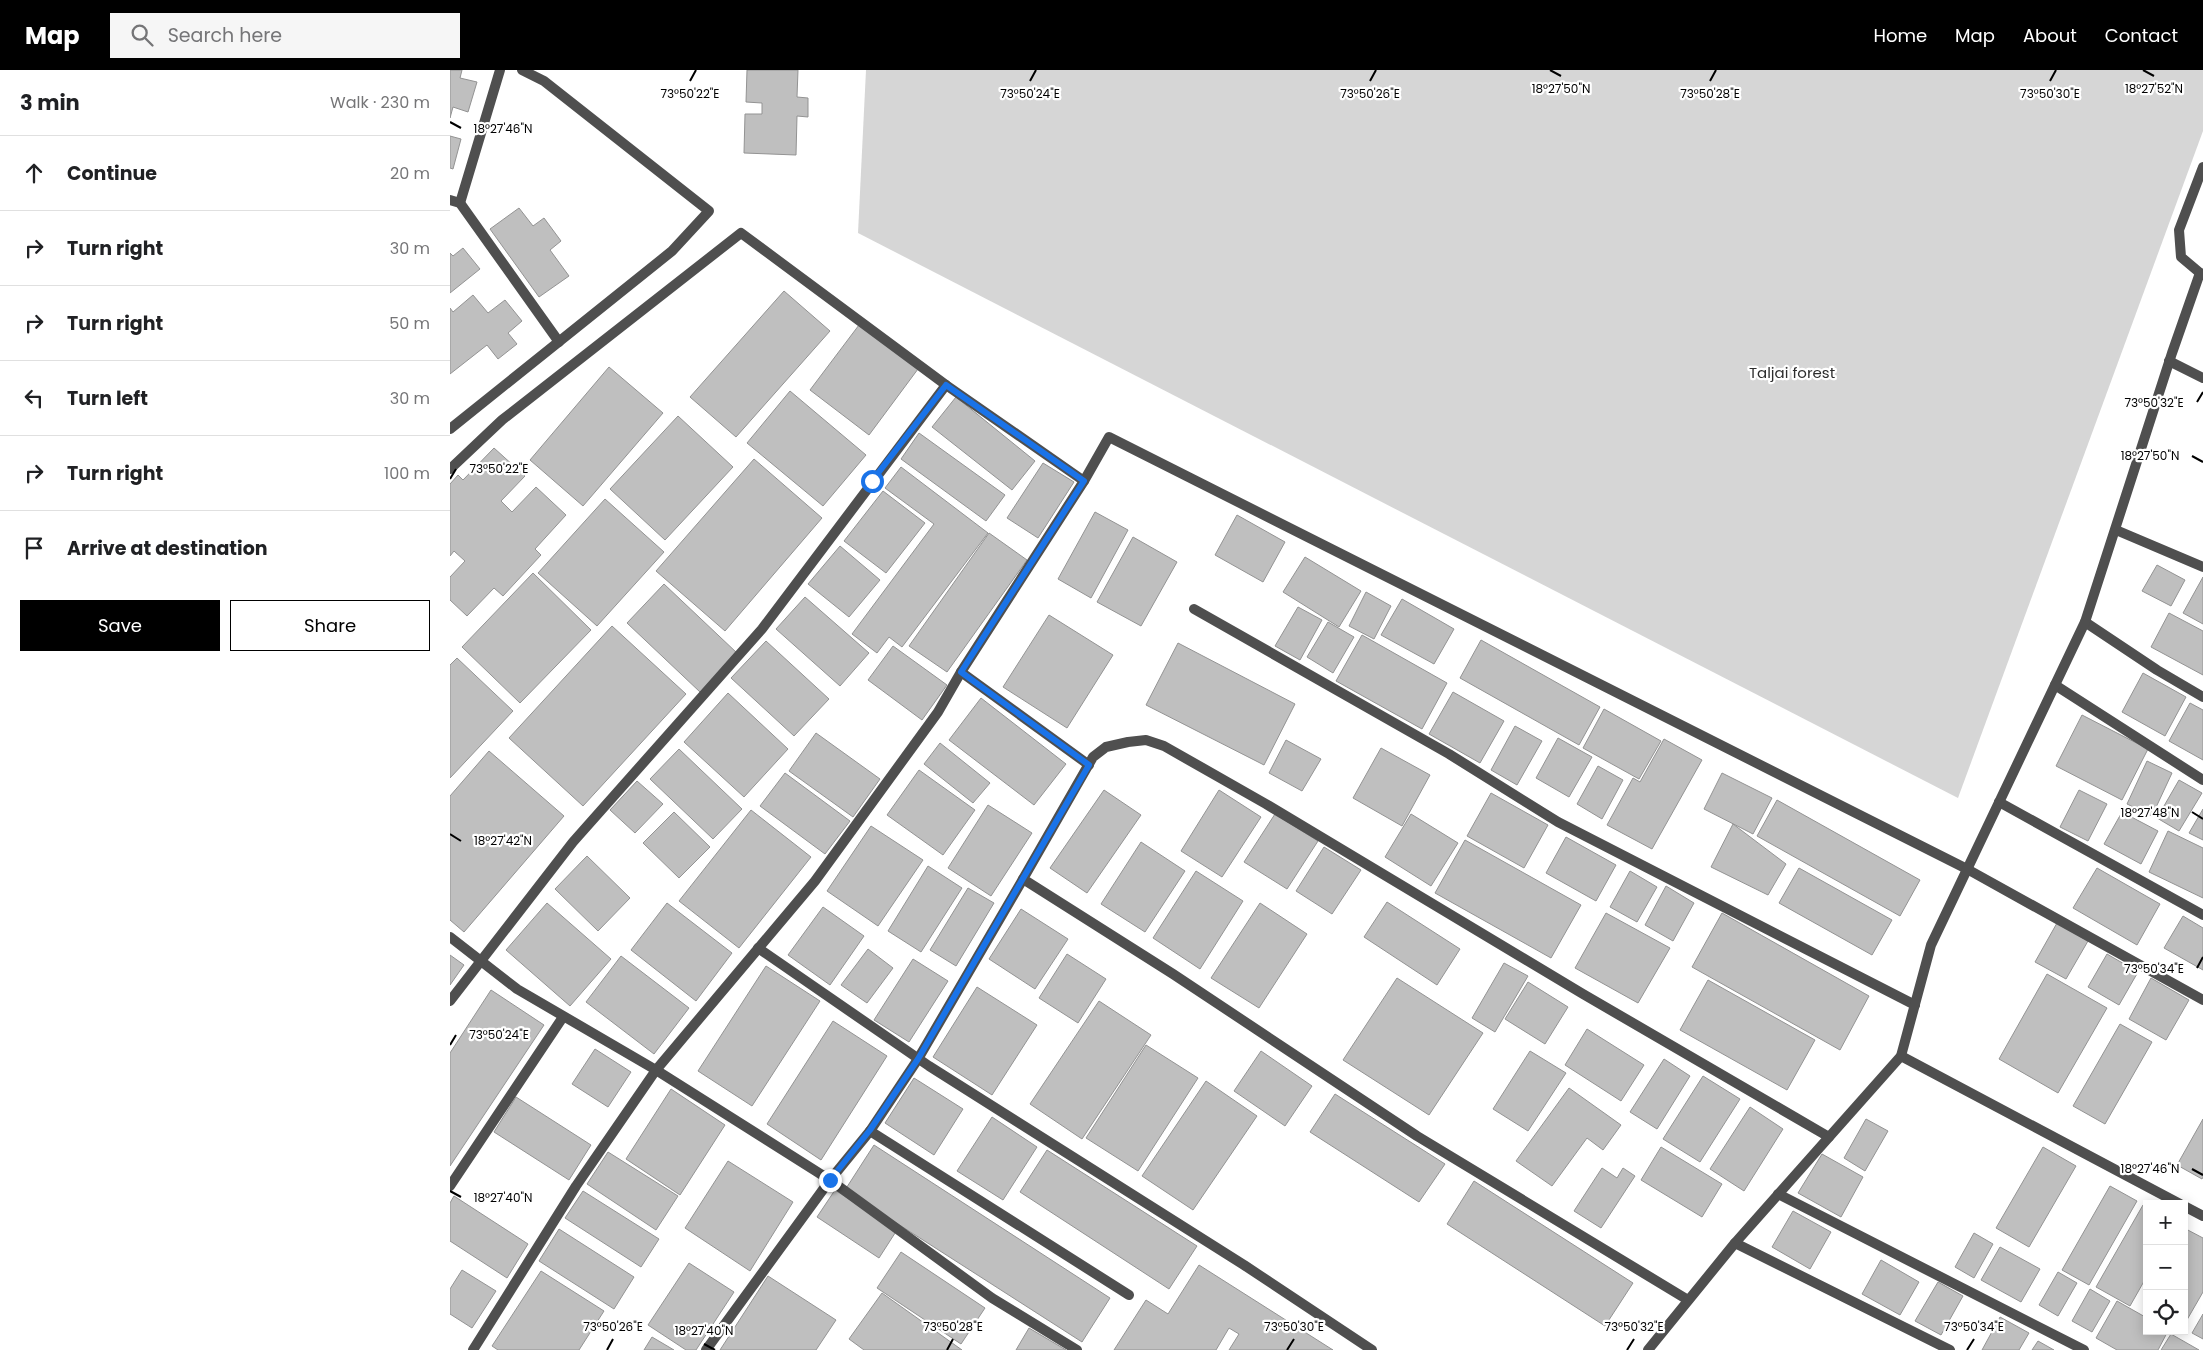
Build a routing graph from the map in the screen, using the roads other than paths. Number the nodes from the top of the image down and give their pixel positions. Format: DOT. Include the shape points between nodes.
graph roads {
  1 [pos="500,70"];
  2 [pos="522,70"];
  3 [pos="2203,167"];
  4 [pos="455,202"];
  5 [pos="2202,274"];
  6 [pos="559,342"];
  7 [pos="2169,361"];
  8 [pos="2203,378"];
  9 [pos="946,385"];
  10 [pos="450,429"];
  11 [pos="450,469"];
  12 [pos="1084,481"];
  13 [pos="2116,530"];
  14 [pos="2203,567"];
  15 [pos="1194,610"];
  16 [pos="2085,622"];
  17 [pos="961,672"];
  18 [pos="2055,685"];
  19 [pos="2203,697"];
  20 [pos="1089,765"];
  21 [pos="2203,780"];
  22 [pos="1999,802"];
  23 [pos="1967,869"];
  24 [pos="1023,880"];
  25 [pos="2203,915"];
  26 [pos="450,937"];
  27 [pos="758,948"];
  28 [pos="480,960"];
  29 [pos="2203,1000"];
  30 [pos="450,1001"];
  31 [pos="1915,1005"];
  32 [pos="563,1017"];
  33 [pos="1901,1056"];
  34 [pos="918,1059"];
  35 [pos="656,1070"];
  36 [pos="870,1130"];
  37 [pos="1829,1137"];
  38 [pos="830,1180"];
  39 [pos="450,1186"];
  40 [pos="1778,1194"];
  41 [pos="2172,1200"];
  42 [pos="2188,1208"];
  43 [pos="2203,1216"];
  44 [pos="1735,1243"];
  45 [pos="1129,1295"];
  46 [pos="1688,1300"];
  47 [pos="473,1350"];
  48 [pos="706,1350"];
  49 [pos="1077,1350"];
  50 [pos="1372,1350"];
  51 [pos="1648,1350"];
  52 [pos="1950,1350"];
  53 [pos="2084,1350"];
  1 -- 4 [label="street"];
  2 -- 6 [label="street" via="544,82 709,211 672,251"];
  3 -- 5 [label="street" via="2179,230 2181,257"];
  4 -- 6 [label="street"];
  5 -- 7 [label="street"];
  6 -- 10 [label="street"];
  7 -- 8 [label="street"];
  7 -- 13 [label="street"];
  9 -- 11 [label="street" via="741,233 502,420"];
  9 -- 12 [label="street"];
  9 -- 28 [label="street" via="762,629 572,842"];
  12 -- 17 [label="street"];
  12 -- 23 [label="street" via="1109,437"];
  13 -- 14 [label="street"];
  13 -- 16 [label="street"];
  15 -- 31 [label="street" via="1449,754 1558,822"];
  16 -- 18 [label="street"];
  16 -- 19 [label="street"];
  17 -- 20 [label="street"];
  17 -- 27 [label="street" via="938,712 816,881"];
  18 -- 21 [label="street"];
  18 -- 22 [label="street"];
  20 -- 24 [label="street"];
  20 -- 37 [label="street" via="1106,746 1146,740 1164,746"];
  22 -- 23 [label="street"];
  22 -- 25 [label="street"];
  23 -- 29 [label="street"];
  23 -- 31 [label="street" via="1931,945"];
  24 -- 34 [label="street"];
  24 -- 46 [label="street" via="1173,974 1417,1136"];
  26 -- 28 [label="street"];
  27 -- 34 [label="street"];
  27 -- 35 [label="street"];
  28 -- 30 [label="street"];
  28 -- 32 [label="street" via="517,989"];
  31 -- 33 [label="street"];
  32 -- 35 [label="street"];
  32 -- 39 [label="street"];
  33 -- 37 [label="street"];
  33 -- 41 [label="street"];
  34 -- 36 [label="street"];
  34 -- 50 [label="street"];
  35 -- 38 [label="street"];
  35 -- 47 [label="street" via="576,1186"];
  36 -- 38 [label="street"];
  36 -- 45 [label="street"];
  37 -- 40 [label="street"];
  38 -- 48 [label="street"];
  38 -- 49 [label="street" via="992,1298"];
  40 -- 44 [label="street"];
  40 -- 53 [label="street"];
  42 -- 43 [label="street"];
  44 -- 46 [label="street"];
  44 -- 52 [label="street"];
  46 -- 51 [label="street"];
}
